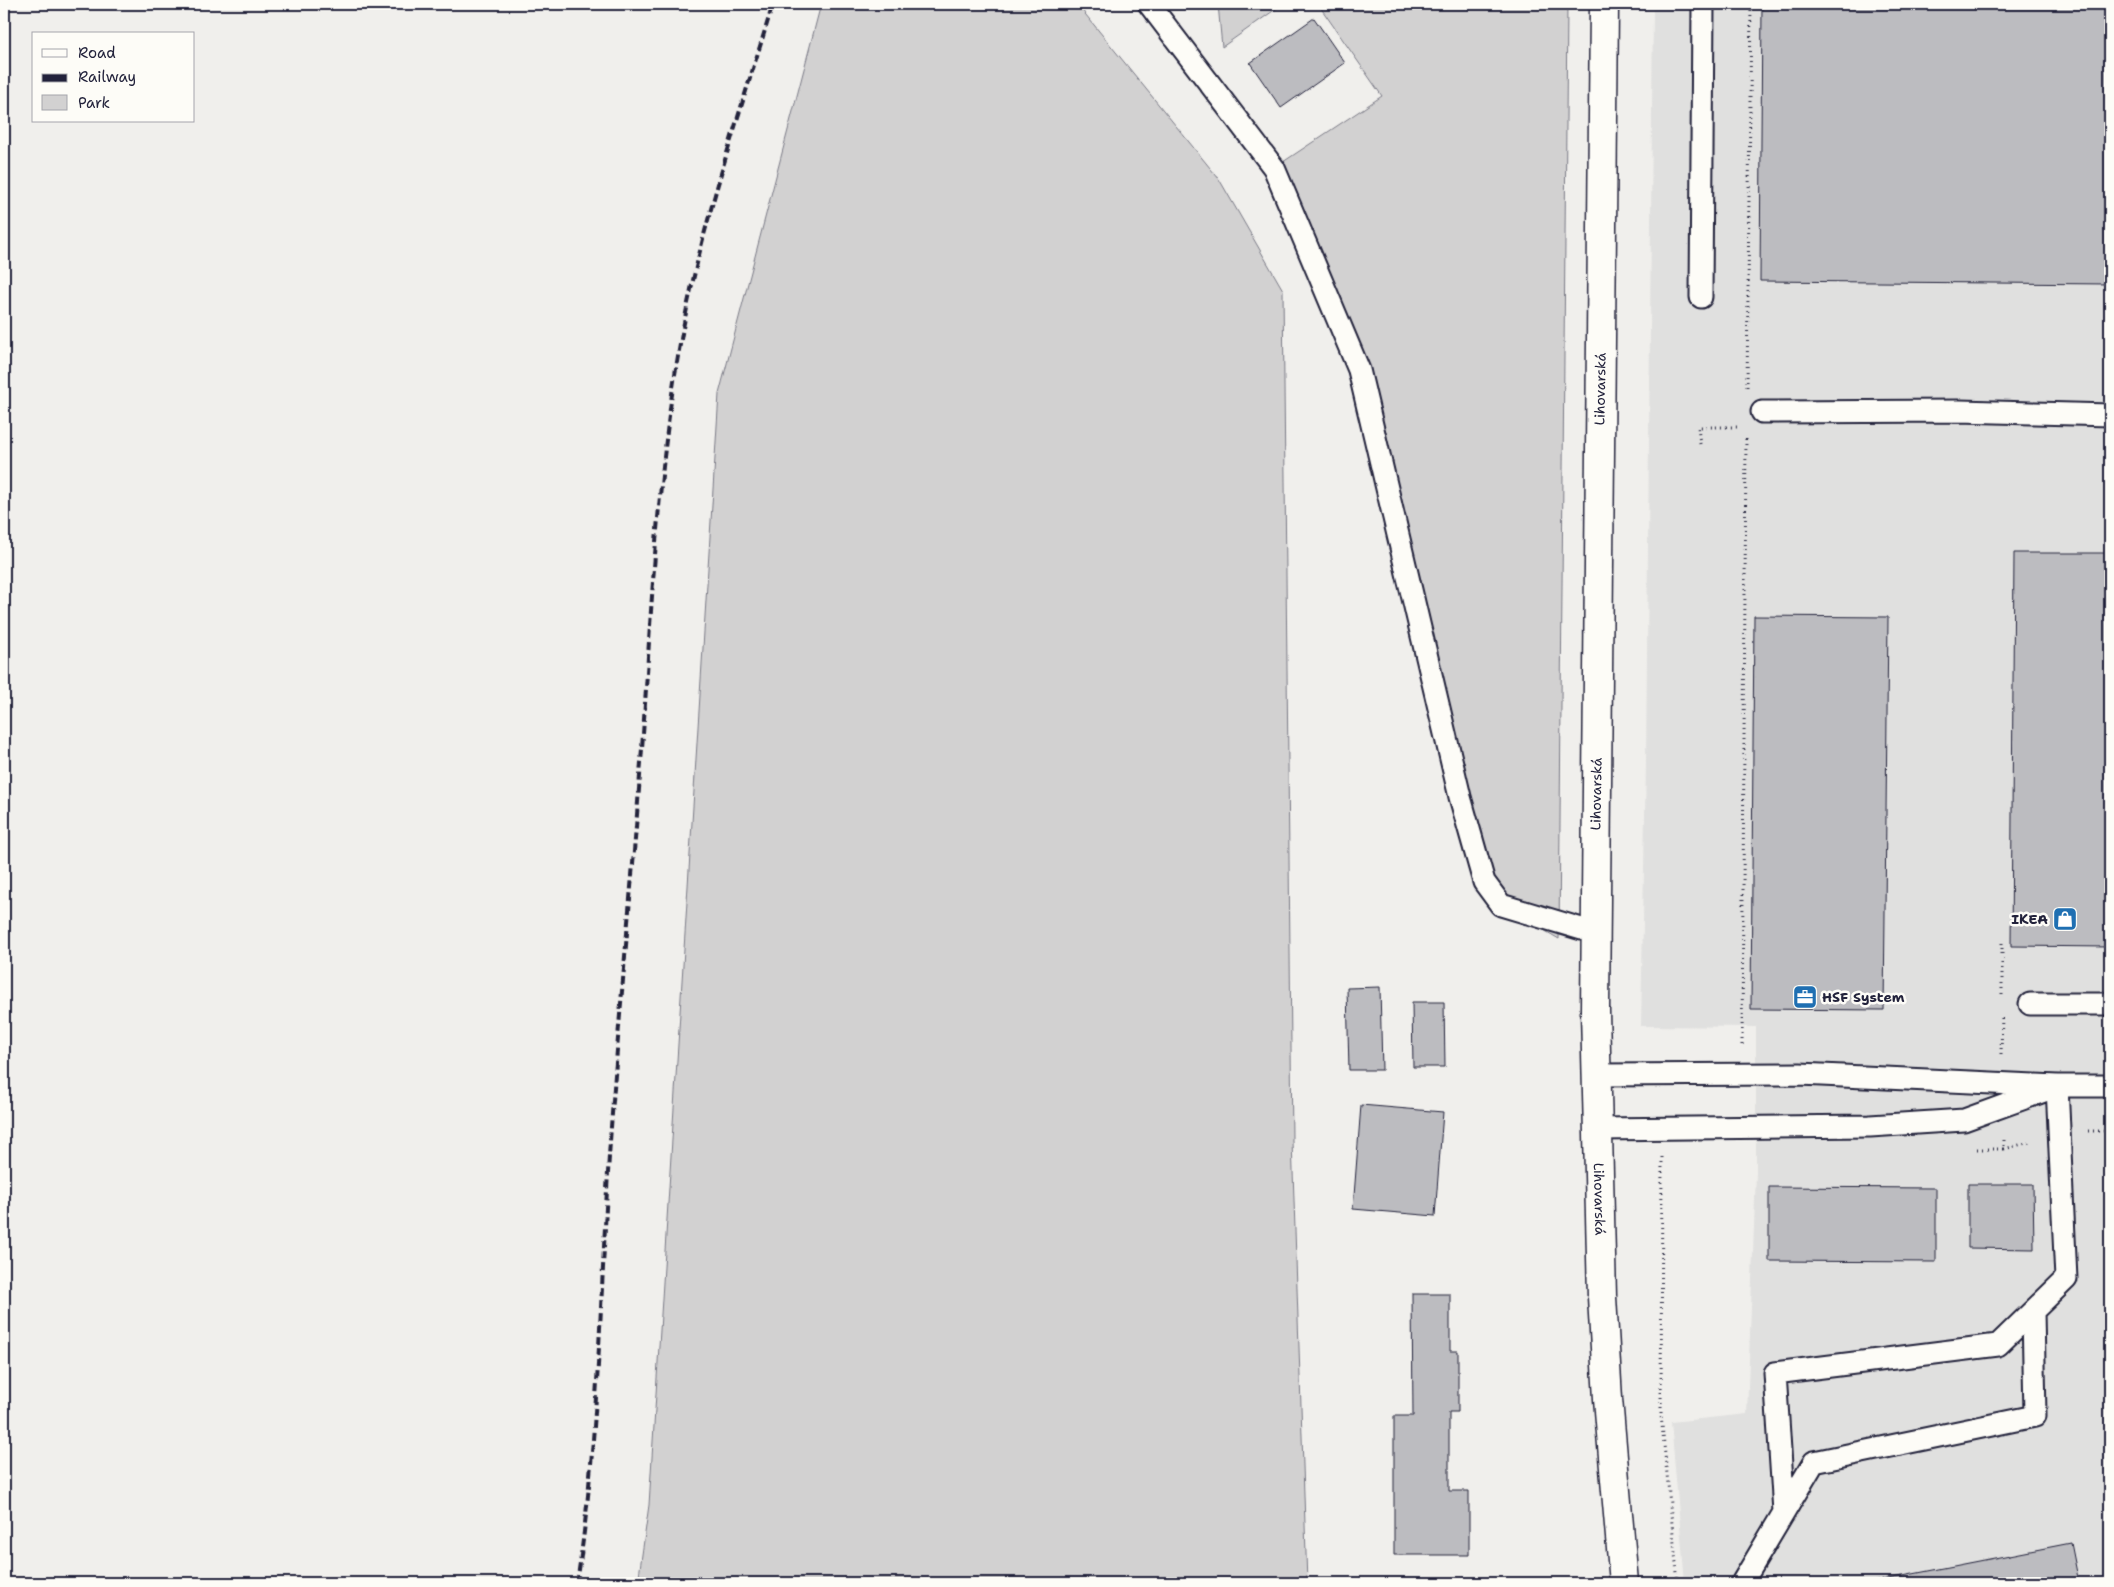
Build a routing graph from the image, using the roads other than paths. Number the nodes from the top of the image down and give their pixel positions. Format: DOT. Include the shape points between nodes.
graph roads {
  1 [pos="1149,4"];
  2 [pos="1604,4"];
  3 [pos="1703,4"];
  4 [pos="1701,297"];
  5 [pos="1762,412"];
  6 [pos="2110,416"];
  7 [pos="1595,933"];
  8 [pos="2030,1004"];
  9 [pos="2110,1004"];
  10 [pos="1597,1075"];
  11 [pos="2057,1086"];
  12 [pos="2110,1086"];
  13 [pos="1598,1129"];
  14 [pos="2033,1311"];
  15 [pos="1784,1512"];
  16 [pos="1624,1583"];
  17 [pos="1742,1583"];
  1 -- 7 [label="lane" via="1274,168 1360,370 1460,797 1484,882 1500,905"];
  2 -- 7 [label="street, Lihovarská"];
  3 -- 4 [label="lane"];
  5 -- 6 [label="lane" via="1960,411"];
  7 -- 10 [label="street, Lihovarská"];
  8 -- 9 [label="lane"];
  10 -- 11 [label="lane" via="1800,1074"];
  10 -- 13 [label="street, Lihovarská"];
  11 -- 12 [label="lane"];
  11 -- 13 [label="lane" via="1964,1120 1870,1126"];
  11 -- 14 [label="lane" via="2066,1279"];
  13 -- 16 [label="street, Lihovarská" via="1608,1399"];
  14 -- 15 [label="lane" via="2034,1416 1814,1462"];
  14 -- 15 [label="lane" via="1998,1346 1775,1373"];
  15 -- 17 [label="lane"];
}
